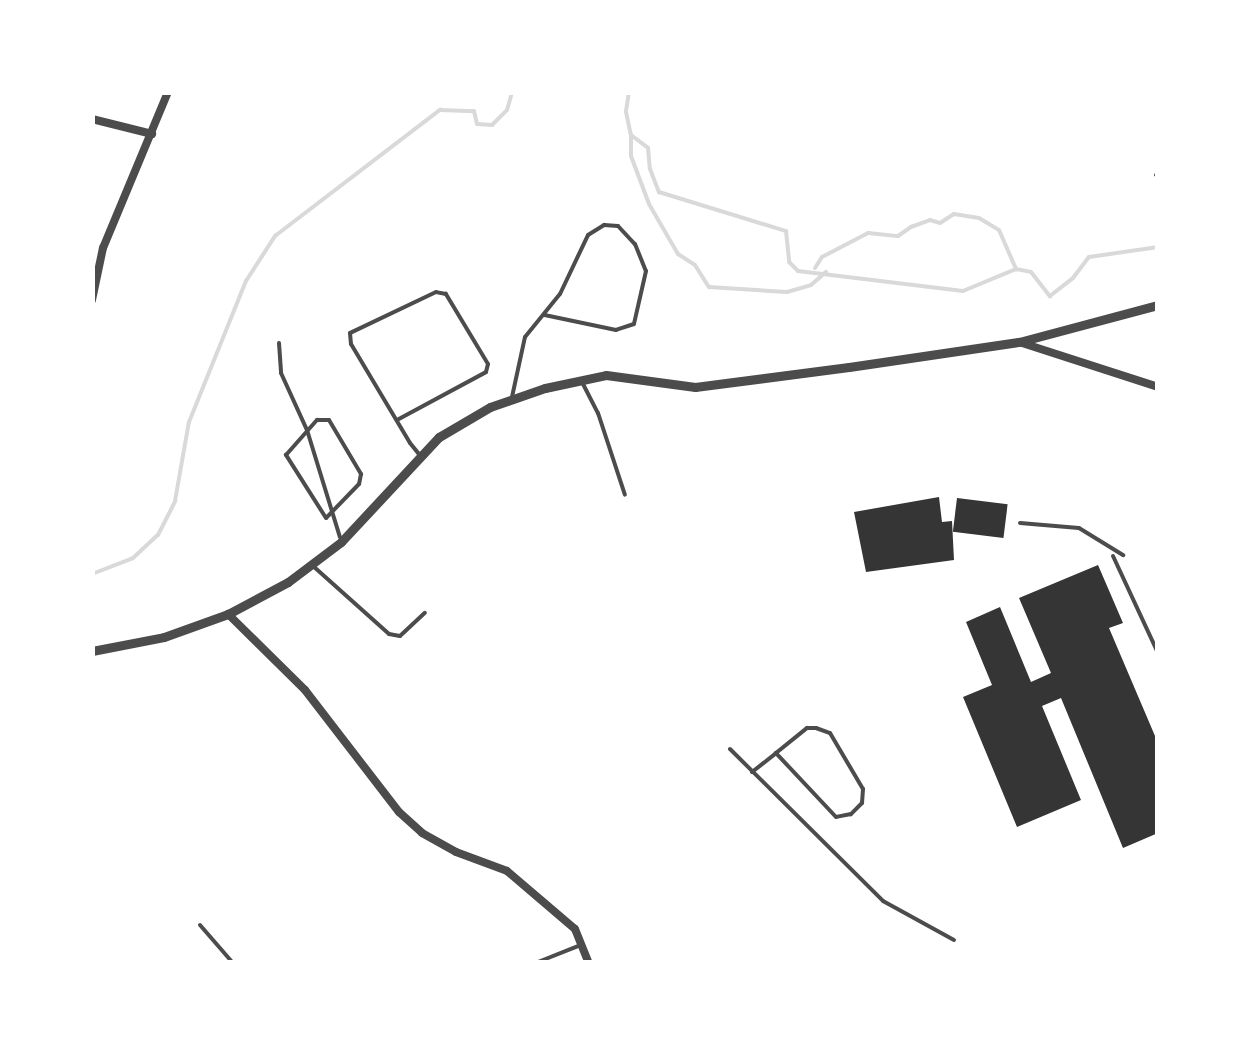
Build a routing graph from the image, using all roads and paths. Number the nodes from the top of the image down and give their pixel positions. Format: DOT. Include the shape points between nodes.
graph roads {
  1 [pos="168,92"];
  2 [pos="92,120"];
  3 [pos="152,134"];
  4 [pos="92,246"];
  5 [pos="104,248"];
  6 [pos="92,300"];
  7 [pos="1158,305"];
  8 [pos="545,315"];
  9 [pos="1019,342"];
  10 [pos="279,343"];
  11 [pos="579,378"];
  12 [pos="1158,387"];
  13 [pos="512,400"];
  14 [pos="397,420"];
  15 [pos="307,430"];
  16 [pos="419,454"];
  17 [pos="626,494"];
  18 [pos="334,511"];
  19 [pos="1020,522"];
  20 [pos="341,542"];
  21 [pos="1123,555"];
  22 [pos="1114,556"];
  23 [pos="312,566"];
  24 [pos="424,613"];
  25 [pos="228,614"];
  26 [pos="92,651"];
  27 [pos="1158,652"];
  28 [pos="730,748"];
  29 [pos="776,753"];
  30 [pos="752,772"];
  31 [pos="200,925"];
  32 [pos="954,940"];
  33 [pos="583,944"];
  34 [pos="232,962"];
  35 [pos="538,962"];
  36 [pos="588,962"];
  1 -- 3 [label="street"];
  2 -- 3 [label="street"];
  3 -- 5 [label="street"];
  4 -- 5 [label="street"];
  5 -- 6 [label="street"];
  7 -- 9 [label="street"];
  8 -- 8 [label="lane" via="588,235 618,226 635,244 646,272 634,324 616,330"];
  8 -- 13 [label="lane" via="525,337"];
  9 -- 11 [label="street" via="695,387 606,374"];
  9 -- 12 [label="street"];
  10 -- 15 [label="lane" via="281,373"];
  11 -- 13 [label="street"];
  11 -- 17 [label="lane"];
  13 -- 16 [label="street" via="465,420"];
  14 -- 14 [label="lane" via="350,332 436,292 446,294 488,364 486,372"];
  14 -- 16 [label="lane"];
  15 -- 18 [label="lane"];
  15 -- 18 [label="lane" via="286,454 288,461 326,518"];
  15 -- 18 [label="lane" via="329,420 360,467 359,484"];
  16 -- 20 [label="street"];
  18 -- 20 [label="lane"];
  19 -- 21 [label="lane" via="1079,528"];
  20 -- 23 [label="street"];
  22 -- 27 [label="lane"];
  23 -- 24 [label="lane" via="388,634 400,636"];
  23 -- 25 [label="street"];
  25 -- 26 [label="street" via="164,637"];
  25 -- 33 [label="street" via="305,690 399,812 456,852 508,871 555,909"];
  28 -- 30 [label="lane"];
  29 -- 29 [label="lane" via="806,728 830,734 863,790 862,804 836,817"];
  29 -- 30 [label="lane"];
  30 -- 32 [label="lane" via="883,901"];
  31 -- 34 [label="lane"];
  33 -- 35 [label="lane"];
  33 -- 36 [label="street"];
}
